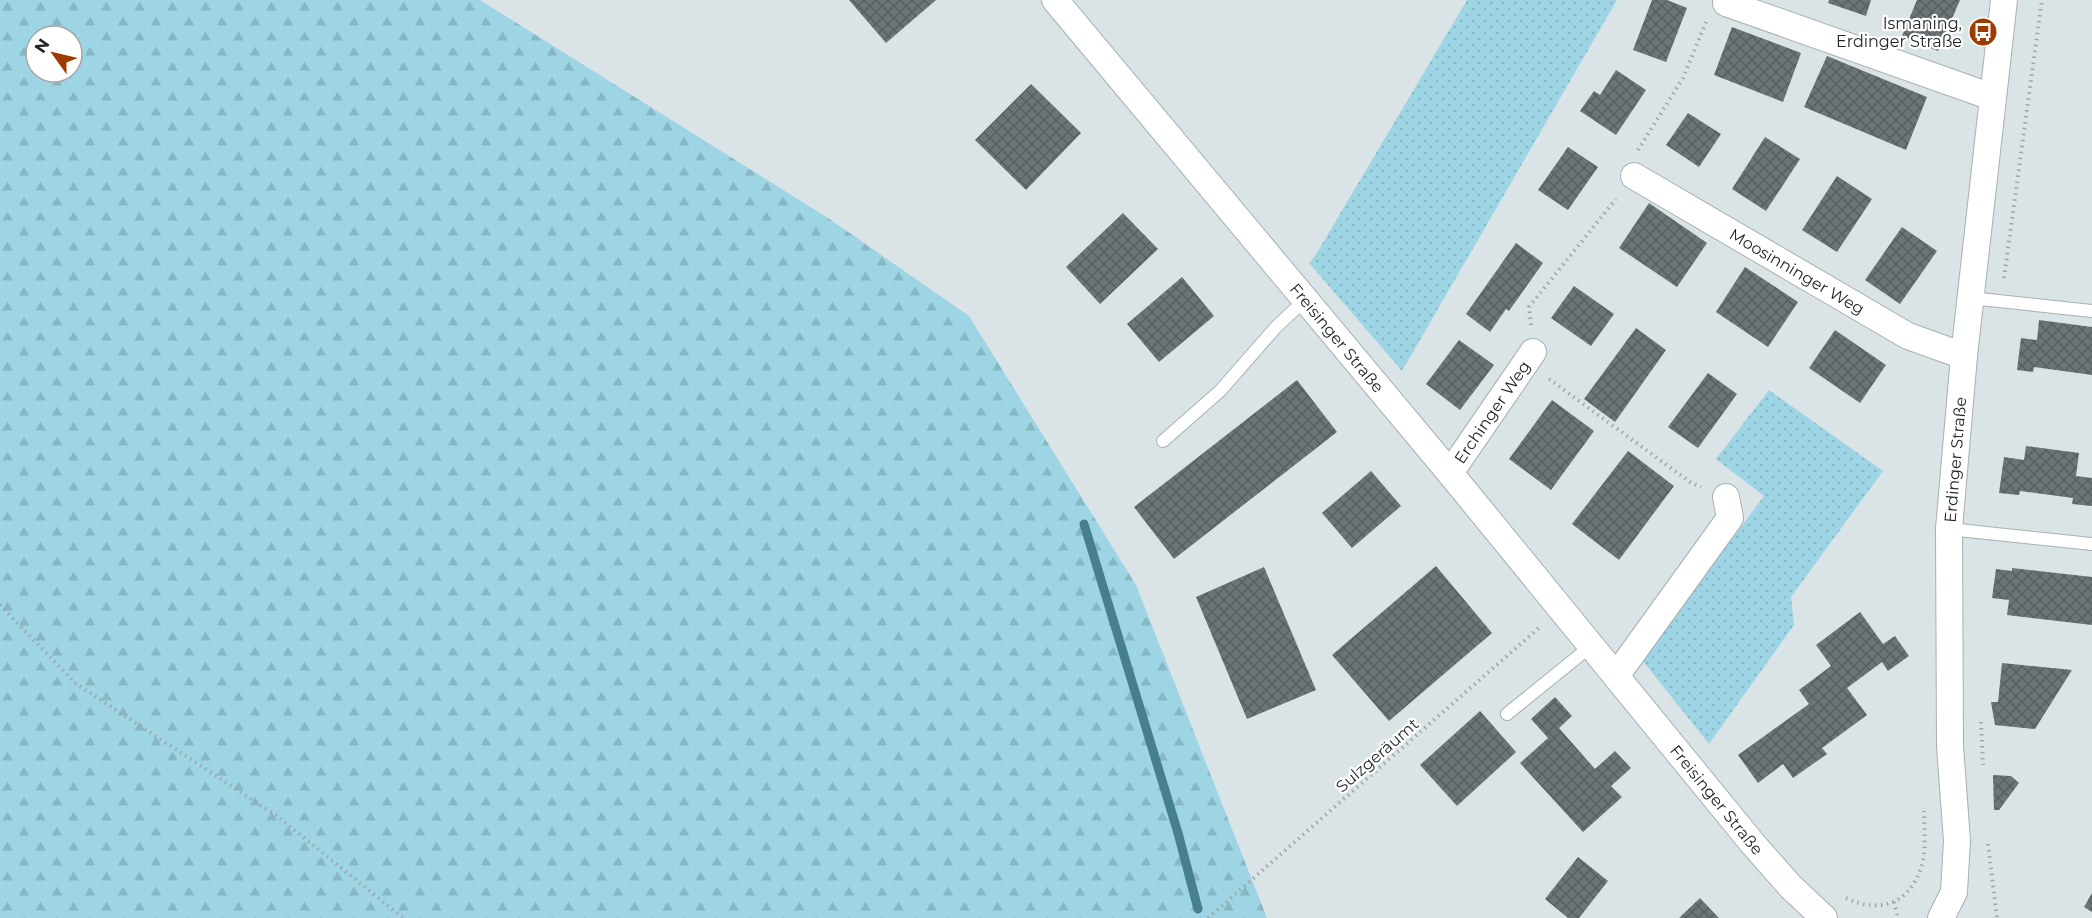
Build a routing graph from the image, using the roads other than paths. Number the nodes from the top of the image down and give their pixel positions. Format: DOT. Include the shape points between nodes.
graph roads {
  1 [pos="1055,0"];
  2 [pos="2004,0"];
  3 [pos="1726,3"];
  4 [pos="1992,97"];
  5 [pos="1634,176"];
  6 [pos="1970,298"];
  7 [pos="1305,300"];
  8 [pos="2092,311"];
  9 [pos="1964,356"];
  10 [pos="1530,357"];
  11 [pos="1163,441"];
  12 [pos="1450,473"];
  13 [pos="1726,497"];
  14 [pos="1949,529"];
  15 [pos="2092,544"];
  16 [pos="1591,646"];
  17 [pos="1616,676"];
  18 [pos="1507,714"];
  19 [pos="1824,918"];
  20 [pos="1941,918"];
  1 -- 7 [label="street, Freisinger Straße"];
  2 -- 4 [label="street, Erdinger Straße"];
  3 -- 4 [label="street"];
  4 -- 6 [label="street, Erdinger Straße"];
  5 -- 9 [label="street, Moosinninger Weg" via="1908,336"];
  6 -- 8 [label="lane"];
  6 -- 9 [label="street, Erdinger Straße"];
  7 -- 11 [label="lane" via="1220,391"];
  7 -- 12 [label="street, Freisinger Straße"];
  9 -- 14 [label="street, Erdinger Straße"];
  10 -- 12 [label="street, Erchinger Weg"];
  12 -- 16 [label="street, Freisinger Straße"];
  13 -- 17 [label="street" via="1730,518"];
  14 -- 15 [label="lane"];
  14 -- 20 [label="street, Erdinger Straße" via="1950,746 1957,841 1953,892"];
  16 -- 17 [label="street, Freisinger Straße"];
  16 -- 18 [label="lane"];
  17 -- 19 [label="street, Freisinger Straße" via="1753,844"];
}
